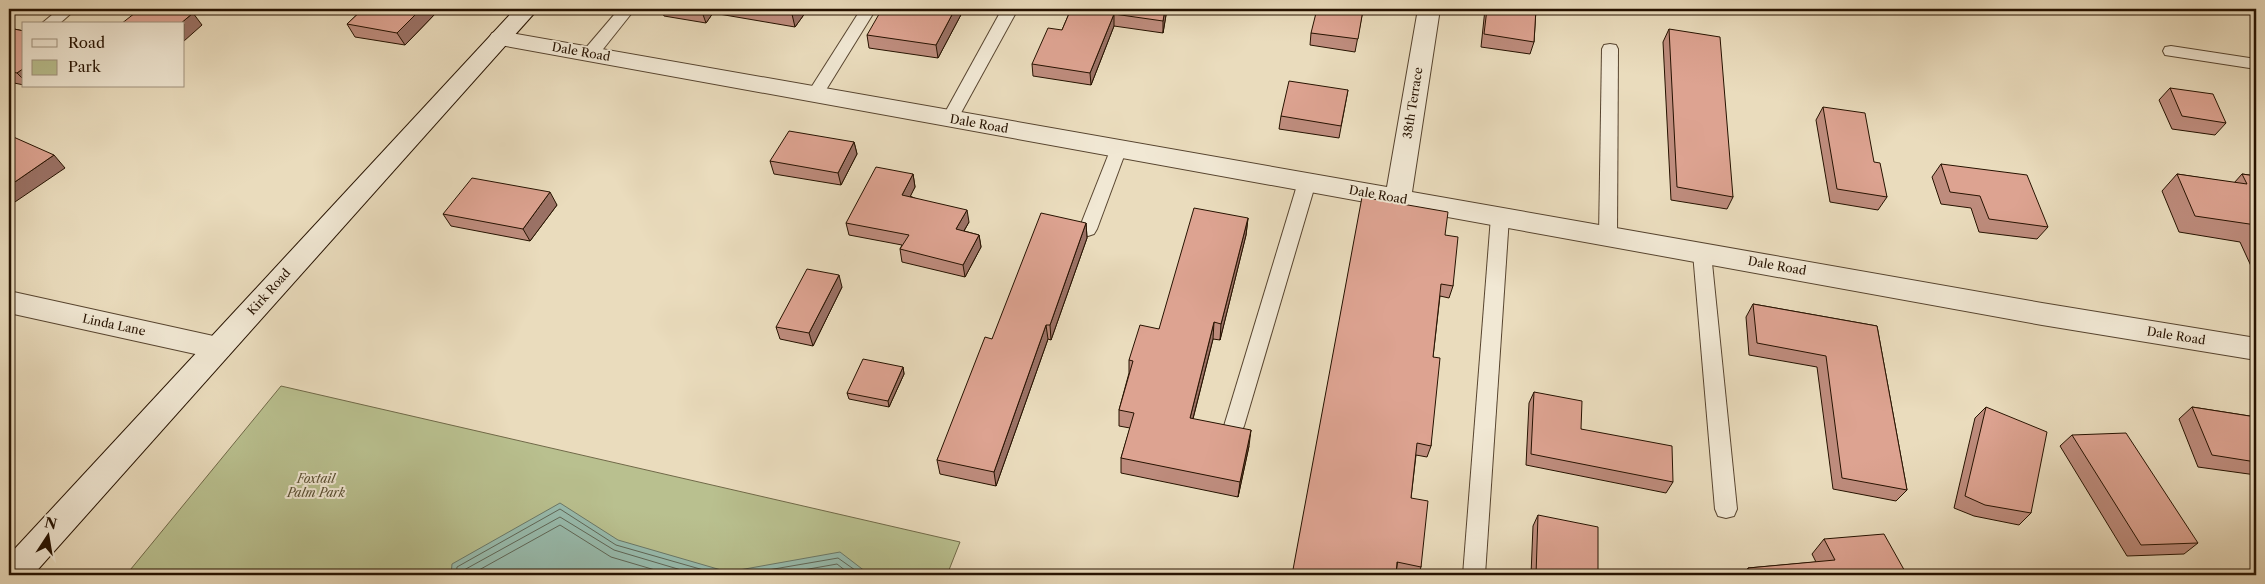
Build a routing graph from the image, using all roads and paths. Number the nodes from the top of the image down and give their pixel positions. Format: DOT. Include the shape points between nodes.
graph roads {
  1 [pos="68,9"];
  2 [pos="527,9"];
  3 [pos="628,9"];
  4 [pos="868,9"];
  5 [pos="1010,9"];
  6 [pos="1429,9"];
  7 [pos="52,22"];
  8 [pos="500,38"];
  9 [pos="1610,49"];
  10 [pos="2171,51"];
  11 [pos="590,54"];
  12 [pos="2256,64"];
  13 [pos="815,94"];
  14 [pos="950,118"];
  15 [pos="1119,148"];
  16 [pos="1307,182"];
  17 [pos="1398,198"];
  18 [pos="1500,217"];
  19 [pos="1088,229"];
  20 [pos="1608,236"];
  21 [pos="1702,253"];
  22 [pos="9,302"];
  23 [pos="218,348"];
  24 [pos="2256,349"];
  25 [pos="1234,426"];
  26 [pos="1726,510"];
  27 [pos="12,575"];
  28 [pos="1474,575"];
  1 -- 7 [label="lane"];
  2 -- 8 [label="street, Kirk Road"];
  3 -- 11 [label="lane"];
  4 -- 13 [label="lane"];
  5 -- 14 [label="lane"];
  6 -- 17 [label="street, 38th Terrace"];
  8 -- 11 [label="street, Dale Road"];
  8 -- 23 [label="street, Kirk Road"];
  9 -- 20 [label="lane"];
  10 -- 12 [label="lane"];
  11 -- 13 [label="street, Dale Road"];
  13 -- 14 [label="street, Dale Road"];
  14 -- 15 [label="street, Dale Road"];
  15 -- 16 [label="street, Dale Road"];
  15 -- 19 [label="lane"];
  16 -- 17 [label="street, Dale Road"];
  16 -- 25 [label="lane"];
  17 -- 18 [label="street, Dale Road"];
  18 -- 20 [label="street, Dale Road"];
  18 -- 28 [label="lane"];
  20 -- 21 [label="street, Dale Road"];
  21 -- 24 [label="street, Dale Road"];
  21 -- 26 [label="lane"];
  22 -- 23 [label="street, Linda Lane"];
  23 -- 27 [label="street, Kirk Road"];
}
